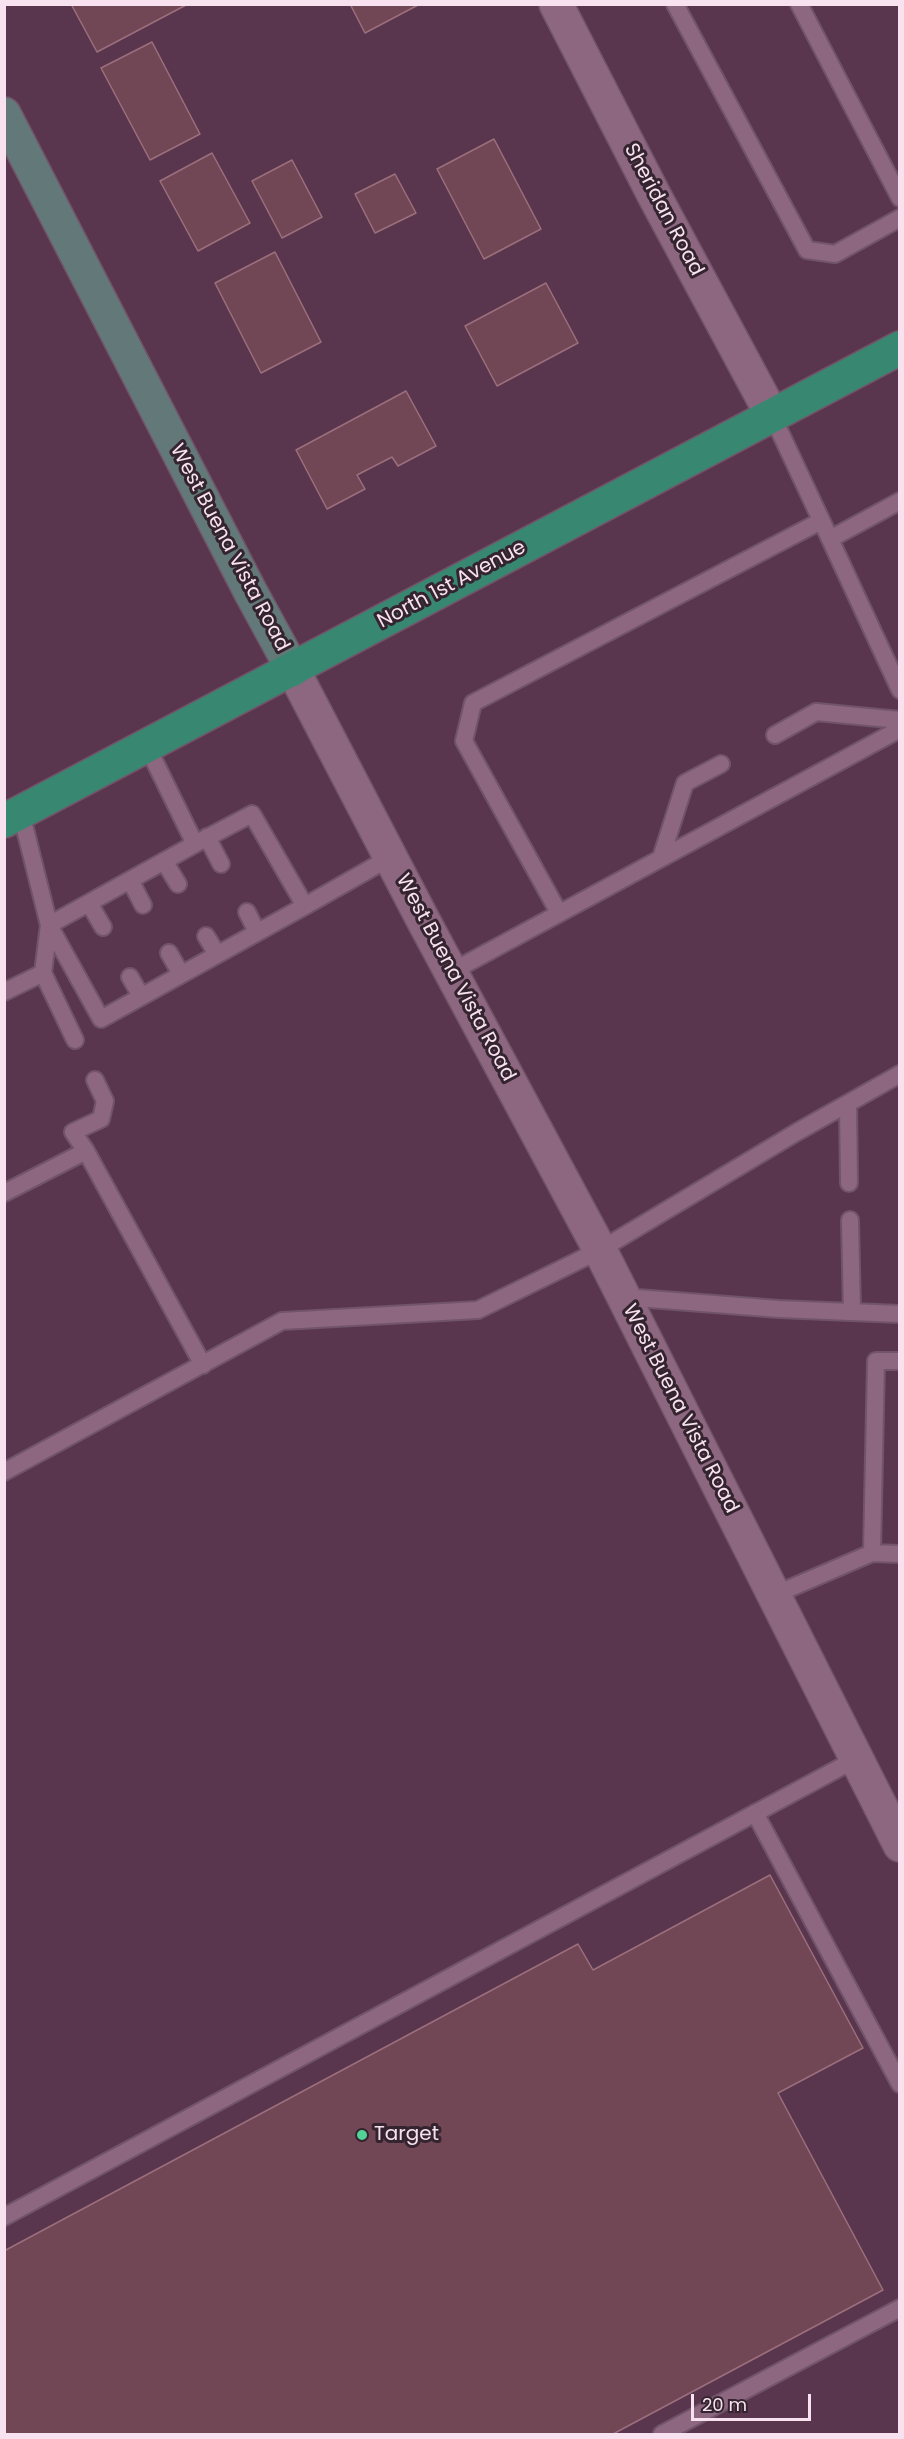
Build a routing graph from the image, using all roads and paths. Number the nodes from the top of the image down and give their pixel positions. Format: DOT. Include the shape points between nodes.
graph roads {
  1 [pos="555,4"];
  2 [pos="675,4"];
  3 [pos="800,4"];
  4 [pos="4,114"];
  5 [pos="900,198"];
  6 [pos="900,218"];
  7 [pos="900,348"];
  8 [pos="772,415"];
  9 [pos="900,501"];
  10 [pos="821,521"];
  11 [pos="830,539"];
  12 [pos="293,670"];
  13 [pos="900,690"];
  14 [pos="900,720"];
  15 [pos="900,729"];
  16 [pos="775,735"];
  17 [pos="147,746"];
  18 [pos="721,764"];
  19 [pos="13,817"];
  20 [pos="201,841"];
  21 [pos="391,857"];
  22 [pos="661,858"];
  23 [pos="164,861"];
  24 [pos="221,864"];
  25 [pos="130,880"];
  26 [pos="178,884"];
  27 [pos="89,903"];
  28 [pos="143,905"];
  29 [pos="305,906"];
  30 [pos="247,912"];
  31 [pos="559,913"];
  32 [pos="49,925"];
  33 [pos="103,927"];
  34 [pos="257,932"];
  35 [pos="206,936"];
  36 [pos="169,953"];
  37 [pos="217,954"];
  38 [pos="451,972"];
  39 [pos="43,973"];
  40 [pos="181,974"];
  41 [pos="130,976"];
  42 [pos="4,992"];
  43 [pos="141,996"];
  44 [pos="75,1040"];
  45 [pos="900,1074"];
  46 [pos="95,1080"];
  47 [pos="848,1104"];
  48 [pos="86,1151"];
  49 [pos="849,1183"];
  50 [pos="4,1194"];
  51 [pos="850,1220"];
  52 [pos="600,1250"];
  53 [pos="624,1297"];
  54 [pos="852,1312"];
  55 [pos="900,1314"];
  56 [pos="900,1361"];
  57 [pos="203,1365"];
  58 [pos="4,1472"];
  59 [pos="872,1553"];
  60 [pos="900,1554"];
  61 [pos="774,1596"];
  62 [pos="856,1759"];
  63 [pos="755,1813"];
  64 [pos="900,1845"];
  65 [pos="900,2084"];
  66 [pos="4,2217"];
  67 [pos="900,2308"];
  68 [pos="662,2434"];
  1 -- 8 [label="street, Sheridan Road"];
  2 -- 6 [label="lane" via="807,250 835,254"];
  3 -- 5 [label="lane"];
  4 -- 12 [label="street, West Buena Vista Road"];
  7 -- 8 [label="main road, North 1st Avenue"];
  8 -- 10 [label="lane"];
  8 -- 12 [label="main road, North 1st Avenue"];
  9 -- 11 [label="lane"];
  10 -- 11 [label="lane"];
  10 -- 31 [label="lane" via="473,703 464,741"];
  11 -- 13 [label="lane"];
  12 -- 17 [label="main road, North 1st Avenue"];
  12 -- 21 [label="street, West Buena Vista Road"];
  14 -- 16 [label="lane" via="816,712"];
  15 -- 22 [label="lane"];
  17 -- 19 [label="main road, North 1st Avenue"];
  17 -- 20 [label="lane"];
  18 -- 22 [label="lane" via="685,783"];
  19 -- 32 [label="lane"];
  20 -- 23 [label="lane"];
  20 -- 24 [label="lane"];
  20 -- 29 [label="lane" via="252,813"];
  21 -- 29 [label="lane"];
  21 -- 38 [label="street, West Buena Vista Road"];
  22 -- 31 [label="lane"];
  23 -- 25 [label="lane"];
  23 -- 26 [label="lane"];
  25 -- 27 [label="lane"];
  25 -- 28 [label="lane"];
  27 -- 32 [label="lane"];
  27 -- 33 [label="lane"];
  29 -- 34 [label="lane"];
  30 -- 34 [label="lane"];
  31 -- 38 [label="lane"];
  32 -- 39 [label="lane"];
  32 -- 43 [label="lane" via="101,1019"];
  34 -- 37 [label="lane"];
  35 -- 37 [label="lane"];
  36 -- 40 [label="lane"];
  37 -- 40 [label="lane"];
  38 -- 52 [label="street, West Buena Vista Road"];
  39 -- 42 [label="lane"];
  39 -- 44 [label="lane"];
  40 -- 43 [label="lane"];
  41 -- 43 [label="lane"];
  45 -- 47 [label="lane"];
  46 -- 48 [label="lane" via="105,1101 100,1119 73,1132"];
  47 -- 49 [label="lane"];
  47 -- 52 [label="lane"];
  48 -- 50 [label="lane"];
  48 -- 57 [label="lane"];
  51 -- 54 [label="lane"];
  52 -- 53 [label="street, West Buena Vista Road"];
  52 -- 57 [label="lane" via="478,1310 282,1321"];
  53 -- 54 [label="lane"];
  53 -- 61 [label="street, West Buena Vista Road"];
  54 -- 55 [label="lane"];
  56 -- 59 [label="lane" via="876,1361"];
  57 -- 58 [label="lane"];
  59 -- 60 [label="lane"];
  59 -- 61 [label="lane"];
  61 -- 62 [label="street, West Buena Vista Road"];
  62 -- 63 [label="lane"];
  62 -- 64 [label="street, West Buena Vista Road"];
  63 -- 65 [label="lane"];
  63 -- 66 [label="lane"];
  67 -- 68 [label="lane"];
}
